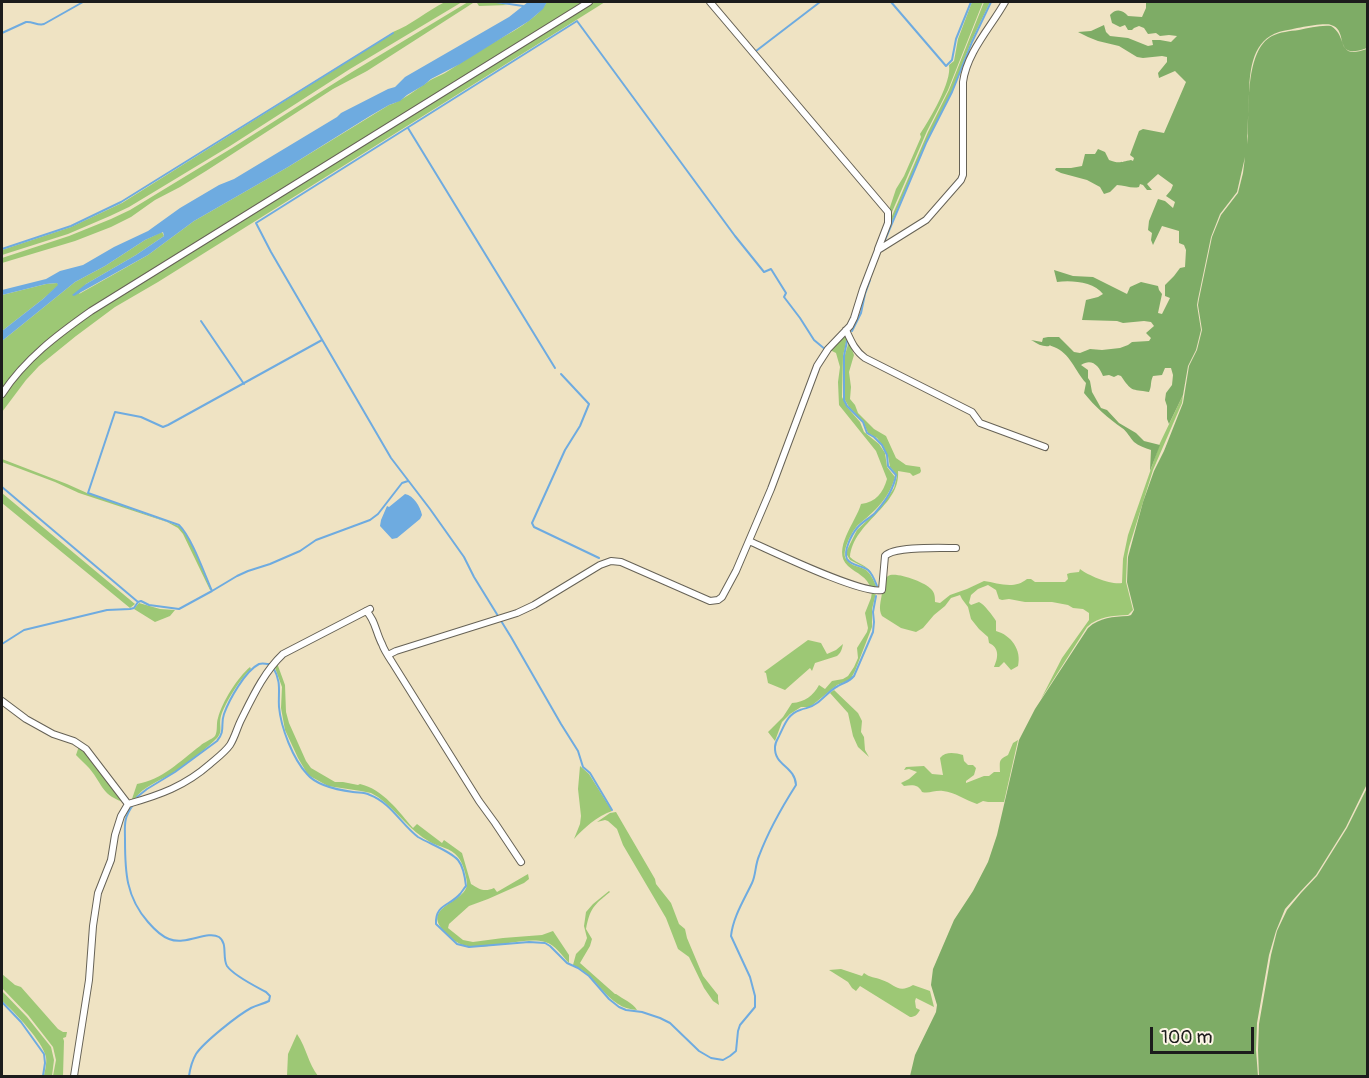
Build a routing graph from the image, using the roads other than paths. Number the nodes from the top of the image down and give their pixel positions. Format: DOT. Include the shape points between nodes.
graph roads {
  1 [pos="589,2"];
  2 [pos="710,2"];
  3 [pos="1005,2"];
  4 [pos="878,250"];
  5 [pos="846,330"];
  6 [pos="2,394"];
  7 [pos="1045,447"];
  8 [pos="749,542"];
  9 [pos="956,548"];
  10 [pos="388,656"];
  11 [pos="2,701"];
  12 [pos="128,804"];
  13 [pos="521,862"];
  14 [pos="74,1077"];
  1 -- 6 [label="street" via="68,327 34,355"];
  2 -- 4 [label="street" via="888,212"];
  3 -- 4 [label="street" via="964,72 961,180 926,220"];
  4 -- 5 [label="street"];
  5 -- 7 [label="street" via="855,349 865,358 972,412 980,423"];
  5 -- 8 [label="street" via="817,366"];
  8 -- 9 [label="street" via="859,588 879,591 885,556 891,551"];
  8 -- 10 [label="street" via="726,592 718,600 710,601 630,565 611,561 517,613"];
  10 -- 12 [label="street" via="368,610 283,654 265,675 231,744 222,754 172,790"];
  10 -- 13 [label="street"];
  11 -- 12 [label="street" via="53,734 86,749"];
  12 -- 14 [label="street" via="98,893"];
}
